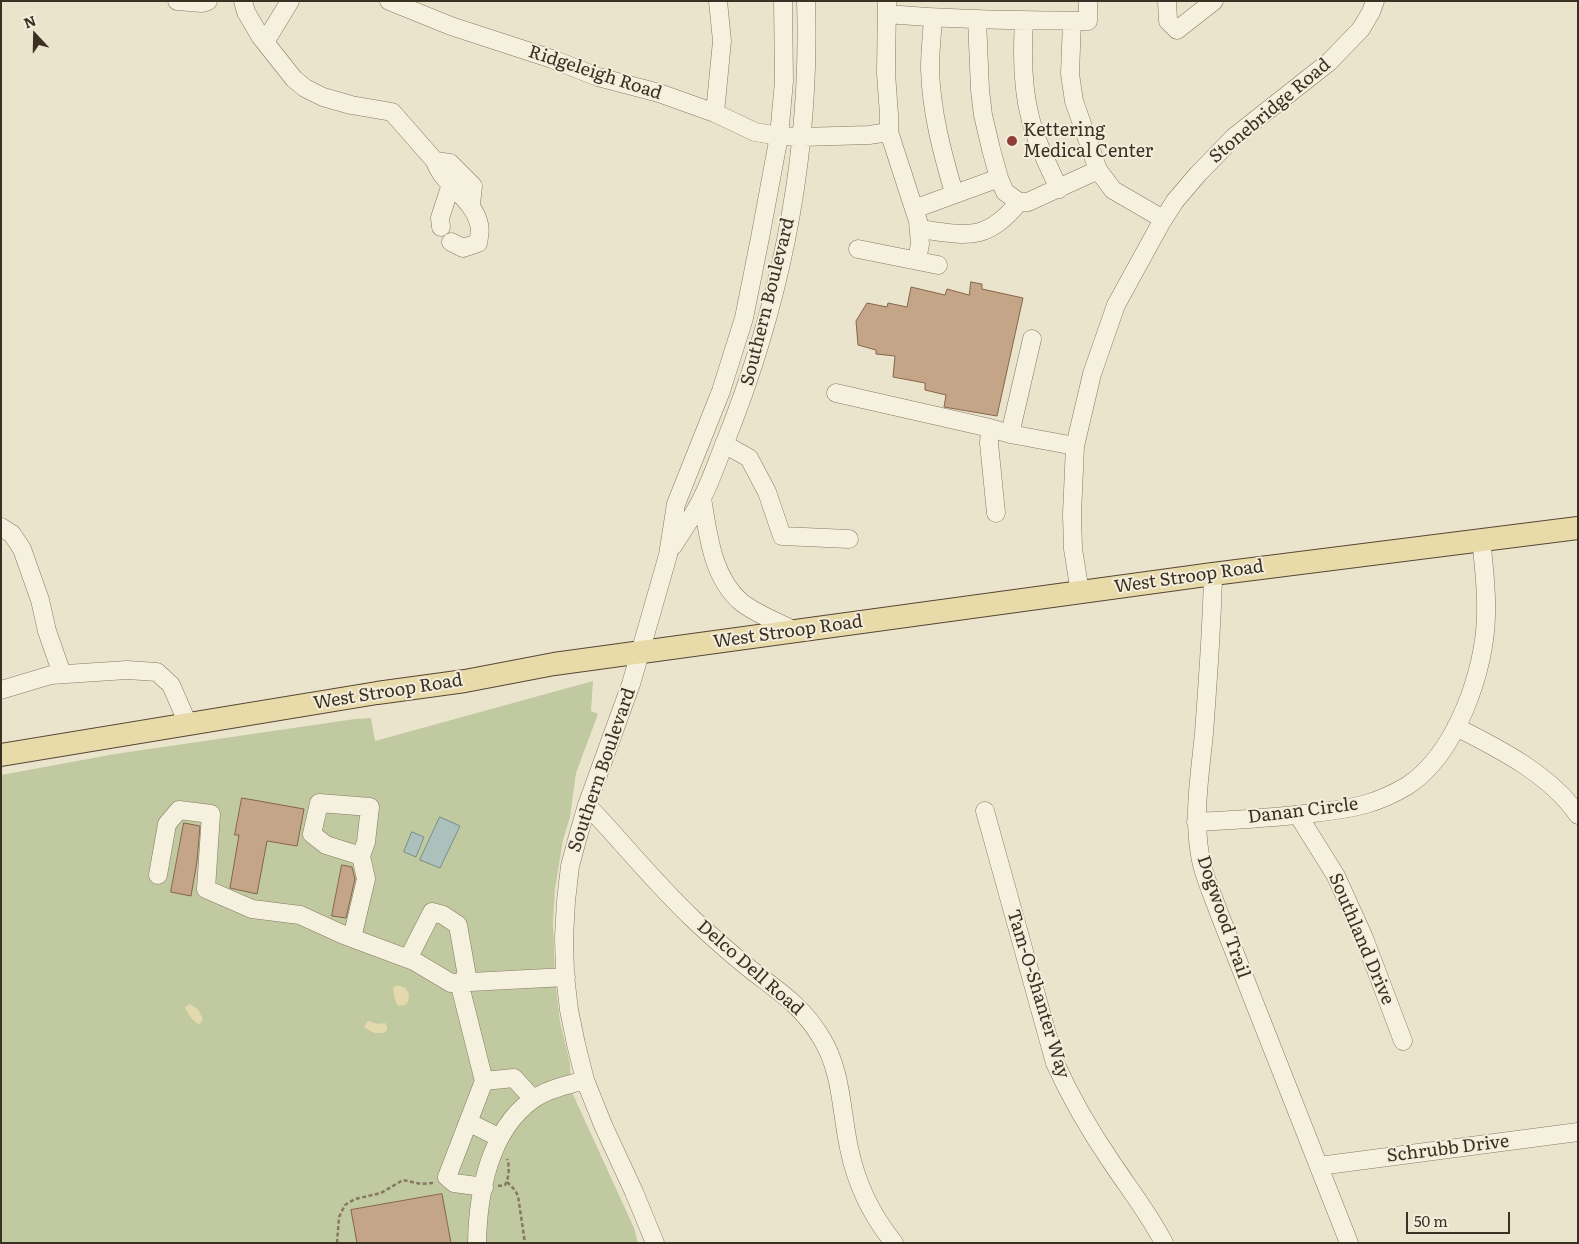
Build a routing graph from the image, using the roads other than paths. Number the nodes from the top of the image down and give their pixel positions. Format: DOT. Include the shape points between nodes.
graph roads {
  1 [pos="177,1"];
  2 [pos="242,1"];
  3 [pos="290,1"];
  4 [pos="389,1"];
  5 [pos="718,1"];
  6 [pos="783,1"];
  7 [pos="806,1"];
  8 [pos="1088,1"];
  9 [pos="1167,1"];
  10 [pos="1214,1"];
  11 [pos="1375,1"];
  12 [pos="205,2"];
  13 [pos="887,8"];
  14 [pos="933,18"];
  15 [pos="977,19"];
  16 [pos="1072,20"];
  17 [pos="1024,21"];
  18 [pos="264,42"];
  19 [pos="715,114"];
  20 [pos="889,132"];
  21 [pos="778,136"];
  22 [pos="802,137"];
  23 [pos="435,161"];
  24 [pos="1098,170"];
  25 [pos="999,178"];
  26 [pos="451,184"];
  27 [pos="1059,189"];
  28 [pos="954,193"];
  29 [pos="1019,202"];
  30 [pos="471,204"];
  31 [pos="914,209"];
  32 [pos="1163,220"];
  33 [pos="441,227"];
  34 [pos="919,229"];
  35 [pos="451,242"];
  36 [pos="858,249"];
  37 [pos="917,260"];
  38 [pos="938,265"];
  39 [pos="1032,339"];
  40 [pos="836,393"];
  41 [pos="990,428"];
  42 [pos="1010,434"];
  43 [pos="724,444"];
  44 [pos="1076,446"];
  45 [pos="702,498"];
  46 [pos="996,513"];
  47 [pos="1,527"];
  48 [pos="1578,528"];
  49 [pos="849,539"];
  50 [pos="1481,540"];
  51 [pos="668,555"];
  52 [pos="1213,574"];
  53 [pos="1080,592"];
  54 [pos="793,630"];
  55 [pos="640,652"];
  56 [pos="62,674"];
  57 [pos="1,690"];
  58 [pos="188,724"];
  59 [pos="1456,726"];
  60 [pos="1,756"];
  61 [pos="587,805"];
  62 [pos="985,811"];
  63 [pos="1298,815"];
  64 [pos="1578,816"];
  65 [pos="1196,822"];
  66 [pos="361,856"];
  67 [pos="158,875"];
  68 [pos="352,938"];
  69 [pos="408,959"];
  70 [pos="566,977"];
  71 [pos="464,982"];
  72 [pos="1403,1041"];
  73 [pos="586,1080"];
  74 [pos="484,1081"];
  75 [pos="533,1099"];
  76 [pos="468,1122"];
  77 [pos="1578,1132"];
  78 [pos="500,1138"];
  79 [pos="1319,1166"];
  80 [pos="484,1187"];
  81 [pos="477,1243"];
  82 [pos="654,1243"];
  83 [pos="894,1243"];
  84 [pos="1164,1243"];
  85 [pos="1349,1243"];
  1 -- 12 [label="street"];
  2 -- 18 [label="street"];
  3 -- 18 [label="street"];
  4 -- 19 [label="street, Ridgeleigh Road" via="487,39"];
  5 -- 19 [label="street" via="722,41"];
  6 -- 21 [label="street, Southern Boulevard" via="784,81"];
  7 -- 22 [label="street, Southern Boulevard"];
  8 -- 16 [label="street" via="1088,21"];
  9 -- 10 [label="street" via="1168,21 1177,30"];
  11 -- 32 [label="street, Stonebridge Road" via="1361,29 1330,62 1222,148 1175,201"];
  13 -- 14 [label="street"];
  13 -- 20 [label="street"];
  14 -- 15 [label="street"];
  14 -- 28 [label="street" via="930,68 933,103"];
  15 -- 17 [label="street"];
  15 -- 25 [label="street" via="983,115"];
  16 -- 17 [label="street"];
  16 -- 24 [label="street" via="1070,74 1074,101"];
  17 -- 27 [label="street" via="1024,84 1030,117 1039,147"];
  18 -- 23 [label="street" via="288,74 323,98 392,112"];
  19 -- 21 [label="street, Ridgeleigh Road" via="755,132"];
  20 -- 22 [label="street, Ridgeleigh Road"];
  20 -- 31 [label="street"];
  21 -- 22 [label="street, Ridgeleigh Road"];
  21 -- 51 [label="street, Southern Boulevard" via="744,318 721,391 676,504"];
  22 -- 43 [label="street, Southern Boulevard" via="784,256 748,382"];
  23 -- 26 [label="street" via="438,171"];
  23 -- 30 [label="street" via="450,163 473,186"];
  24 -- 27 [label="street"];
  24 -- 32 [label="street" via="1113,190"];
  25 -- 28 [label="street"];
  25 -- 29 [label="street" via="1005,192"];
  26 -- 30 [label="street"];
  26 -- 33 [label="street" via="440,218"];
  27 -- 29 [label="street" via="1028,202"];
  28 -- 31 [label="street"];
  29 -- 34 [label="street" via="1007,217 986,231 966,234"];
  30 -- 35 [label="street" via="480,225 478,243 463,248"];
  31 -- 34 [label="street"];
  32 -- 44 [label="street, Stonebridge Road" via="1116,305 1092,374"];
  34 -- 37 [label="street"];
  36 -- 37 [label="street"];
  37 -- 38 [label="street"];
  39 -- 42 [label="street"];
  40 -- 41 [label="street"];
  41 -- 42 [label="street"];
  41 -- 46 [label="street"];
  42 -- 44 [label="street"];
  43 -- 45 [label="street, Southern Boulevard"];
  43 -- 49 [label="street" via="749,458 768,492 782,536"];
  44 -- 53 [label="street, Stonebridge Road" via="1072,514"];
  45 -- 51 [label="street, Southern Boulevard"];
  45 -- 54 [label="street" via="708,538 727,586 742,602"];
  47 -- 56 [label="street" via="12,534 22,549"];
  48 -- 50 [label="main road, West Stroop Road"];
  50 -- 52 [label="main road, West Stroop Road"];
  50 -- 59 [label="street, Danan Circle" via="1486,588 1483,649 1476,678"];
  51 -- 55 [label="street, Southern Boulevard"];
  52 -- 53 [label="main road, West Stroop Road"];
  52 -- 65 [label="street, Dogwood Trail"];
  53 -- 54 [label="main road, West Stroop Road"];
  54 -- 55 [label="main road, West Stroop Road"];
  55 -- 58 [label="main road, West Stroop Road"];
  55 -- 61 [label="street, Southern Boulevard"];
  56 -- 57 [label="street"];
  56 -- 58 [label="street" via="127,670 157,672 172,686"];
  58 -- 60 [label="main road, West Stroop Road"];
  59 -- 63 [label="street, Danan Circle" via="1430,765 1407,785 1365,804"];
  59 -- 64 [label="street" via="1539,776"];
  61 -- 70 [label="street, Southern Boulevard" via="570,866 564,937"];
  61 -- 83 [label="street, Delco Dell Road" via="692,918 784,994 815,1026 839,1081 849,1148 865,1198"];
  62 -- 84 [label="street, Tam-O-Shanter Way" via="1066,1089"];
  63 -- 65 [label="street, Danan Circle"];
  63 -- 72 [label="street, Southland Drive" via="1336,876"];
  65 -- 79 [label="street, Dogwood Trail" via="1204,872"];
  66 -- 68 [label="street" via="366,879"];
  67 -- 68 [label="street" via="167,824 179,810 211,814 206,889 252,908 300,915"];
  68 -- 69 [label="street"];
  69 -- 71 [label="street" via="451,983"];
  69 -- 71 [label="street" via="432,912 442,916 458,925"];
  70 -- 71 [label="street"];
  70 -- 73 [label="street, Southern Boulevard" via="569,1010"];
  71 -- 74 [label="street"];
  73 -- 75 [label="street"];
  73 -- 82 [label="street, Southern Boulevard"];
  74 -- 75 [label="street" via="514,1078"];
  74 -- 76 [label="street"];
  75 -- 78 [label="street" via="517,1112"];
  76 -- 78 [label="street"];
  76 -- 80 [label="street" via="448,1177 454,1182"];
  77 -- 79 [label="street, Schrubb Drive"];
  78 -- 80 [label="street"];
  79 -- 85 [label="street, Dogwood Trail"];
  80 -- 81 [label="street"];
}
